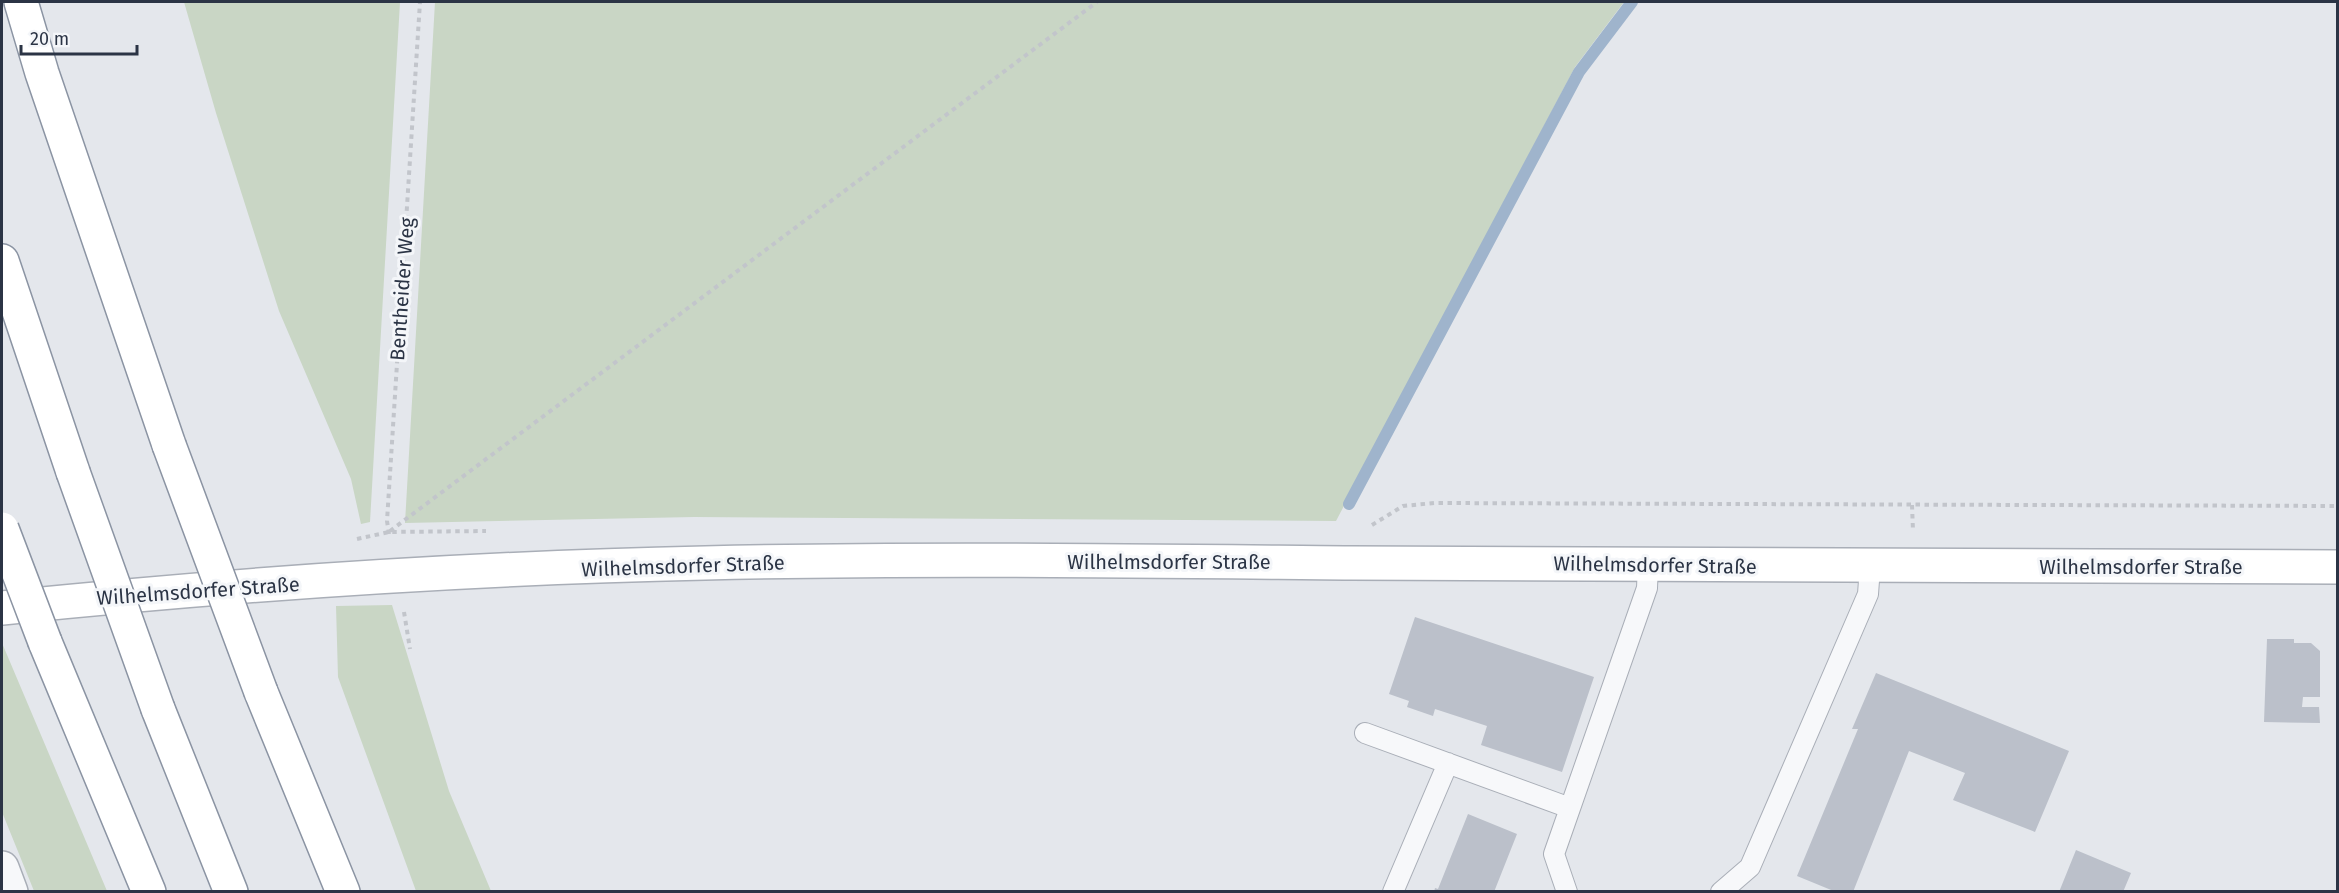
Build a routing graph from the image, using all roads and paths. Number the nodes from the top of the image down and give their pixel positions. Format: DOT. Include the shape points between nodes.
graph roads {
  1 [pos="21,2"];
  2 [pos="35,2"];
  3 [pos="420,2"];
  4 [pos="1097,2"];
  5 [pos="42,73"];
  6 [pos="2,261"];
  7 [pos="2,529"];
  8 [pos="389,532"];
  9 [pos="1648,564"];
  10 [pos="1870,567"];
  11 [pos="2337,567"];
  12 [pos="397,577"];
  13 [pos="2,608"];
  14 [pos="1365,733"];
  15 [pos="1448,763"];
  16 [pos="1570,808"];
  17 [pos="2,868"];
  18 [pos="11,891"];
  19 [pos="149,891"];
  20 [pos="231,891"];
  21 [pos="343,891"];
  22 [pos="1393,891"];
  23 [pos="1567,891"];
  24 [pos="1721,891"];
  1 -- 5 [label="main road"];
  2 -- 5 [label="main road"];
  3 -- 8 [label="path, Bentheider Weg"];
  4 -- 8 [label="path"];
  5 -- 21 [label="main road, bridge" via="170,445 261,692"];
  6 -- 20 [label="main road, bridge" via="158,709"];
  7 -- 19 [label="main road, bridge"];
  8 -- 12 [label="path, Bentheider Weg"];
  9 -- 10 [label="main road, Wilhelmsdorfer Straße"];
  9 -- 12 [label="main road, Wilhelmsdorfer Straße" via="702,563"];
  9 -- 16 [label="lane" via="1647,588"];
  10 -- 11 [label="main road, Wilhelmsdorfer Straße"];
  10 -- 24 [label="lane" via="1868,594 1750,867"];
  12 -- 13 [label="main road, Wilhelmsdorfer Straße" via="169,591"];
  14 -- 15 [label="lane"];
  15 -- 16 [label="lane"];
  15 -- 22 [label="lane"];
  16 -- 23 [label="lane" via="1554,854"];
  17 -- 18 [label="street"];
}
